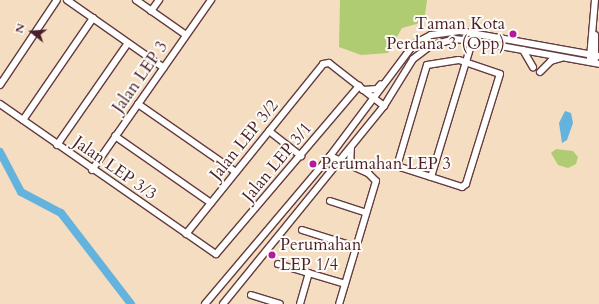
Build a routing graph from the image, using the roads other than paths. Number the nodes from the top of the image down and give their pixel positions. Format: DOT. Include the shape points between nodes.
graph roads {
  1 [pos="57,0"];
  2 [pos="67,0"];
  3 [pos="136,0"];
  4 [pos="159,0"];
  5 [pos="211,0"];
  6 [pos="595,0"];
  7 [pos="151,11"];
  8 [pos="93,18"];
  9 [pos="594,25"];
  10 [pos="474,33"];
  11 [pos="186,35"];
  12 [pos="473,41"];
  13 [pos="128,43"];
  14 [pos="597,46"];
  15 [pos="523,50"];
  16 [pos="595,56"];
  17 [pos="563,58"];
  18 [pos="466,62"];
  19 [pos="594,63"];
  20 [pos="533,67"];
  21 [pos="164,68"];
  22 [pos="540,72"];
  23 [pos="390,75"];
  24 [pos="0,85"];
  25 [pos="361,88"];
  26 [pos="374,98"];
  27 [pos="0,104"];
  28 [pos="138,104"];
  29 [pos="384,106"];
  30 [pos="23,120"];
  31 [pos="269,131"];
  32 [pos="115,136"];
  33 [pos="57,145"];
  34 [pos="352,146"];
  35 [pos="301,156"];
  36 [pos="330,156"];
  37 [pos="340,161"];
  38 [pos="350,165"];
  39 [pos="92,170"];
  40 [pos="236,172"];
  41 [pos="431,177"];
  42 [pos="330,201"];
  43 [pos="211,203"];
  44 [pos="366,213"];
  45 [pos="302,230"];
  46 [pos="186,234"];
  47 [pos="356,247"];
  48 [pos="216,254"];
  49 [pos="278,264"];
  50 [pos="309,274"];
  51 [pos="345,284"];
  52 [pos="250,295"];
  53 [pos="205,304"];
  54 [pos="223,304"];
  55 [pos="280,304"];
  56 [pos="300,304"];
  57 [pos="339,304"];
  1 -- 24 [label="street"];
  2 -- 8 [label="street"];
  3 -- 7 [label="street"];
  4 -- 7 [label="street"];
  5 -- 11 [label="street, Jalan LEP 3"];
  6 -- 9 [label="street"];
  7 -- 11 [label="street"];
  8 -- 13 [label="street"];
  8 -- 30 [label="street"];
  9 -- 14 [label="street"];
  9 -- 16 [label="street"];
  10 -- 12 [label="street"];
  10 -- 16 [label="street"];
  10 -- 23 [label="street" via="460,30 431,35 414,44"];
  11 -- 21 [label="street, Jalan LEP 3"];
  12 -- 15 [label="street"];
  12 -- 18 [label="street"];
  12 -- 29 [label="street" via="454,39 430,46 413,59"];
  13 -- 21 [label="street"];
  13 -- 33 [label="street"];
  14 -- 16 [label="street"];
  15 -- 17 [label="street"];
  15 -- 20 [label="street"];
  16 -- 19 [label="street"];
  17 -- 19 [label="street"];
  17 -- 22 [label="street" via="551,61"];
  18 -- 41 [label="street"];
  18 -- 41 [label="street" via="431,62 424,72 397,166"];
  18 -- 41 [label="street" via="497,71 500,78 466,184 462,187"];
  21 -- 28 [label="street, Jalan LEP 3"];
  23 -- 25 [label="street" via="377,89"];
  23 -- 26 [label="street"];
  25 -- 26 [label="street"];
  25 -- 31 [label="street, Jalan LEP 3/2" via="329,63 323,64"];
  25 -- 35 [label="street, Jalan LEP 3/1"];
  26 -- 29 [label="street"];
  26 -- 36 [label="street"];
  27 -- 30 [label="street, Jalan LEP 3/3"];
  28 -- 32 [label="street, Jalan LEP 3"];
  28 -- 40 [label="street"];
  29 -- 34 [label="street"];
  30 -- 33 [label="street, Jalan LEP 3/3"];
  31 -- 35 [label="street"];
  31 -- 40 [label="street, Jalan LEP 3/2"];
  32 -- 39 [label="street, Jalan LEP 3"];
  32 -- 43 [label="street"];
  33 -- 39 [label="street, Jalan LEP 3/3"];
  34 -- 37 [label="street"];
  34 -- 38 [label="street"];
  35 -- 48 [label="street, Jalan LEP 3/1"];
  36 -- 37 [label="street"];
  36 -- 53 [label="street"];
  37 -- 38 [label="street"];
  37 -- 54 [label="street"];
  38 -- 44 [label="street" via="374,177 376,181"];
  39 -- 46 [label="street, Jalan LEP 3/3"];
  40 -- 43 [label="street, Jalan LEP 3/2"];
  42 -- 44 [label="street"];
  43 -- 46 [label="street, Jalan LEP 3/2"];
  44 -- 47 [label="street"];
  45 -- 47 [label="street"];
  46 -- 48 [label="street, Jalan LEP 3/3"];
  47 -- 51 [label="street"];
  49 -- 50 [label="street"];
  50 -- 51 [label="street"];
  50 -- 56 [label="street"];
  51 -- 57 [label="street"];
  52 -- 55 [label="street"];
}
